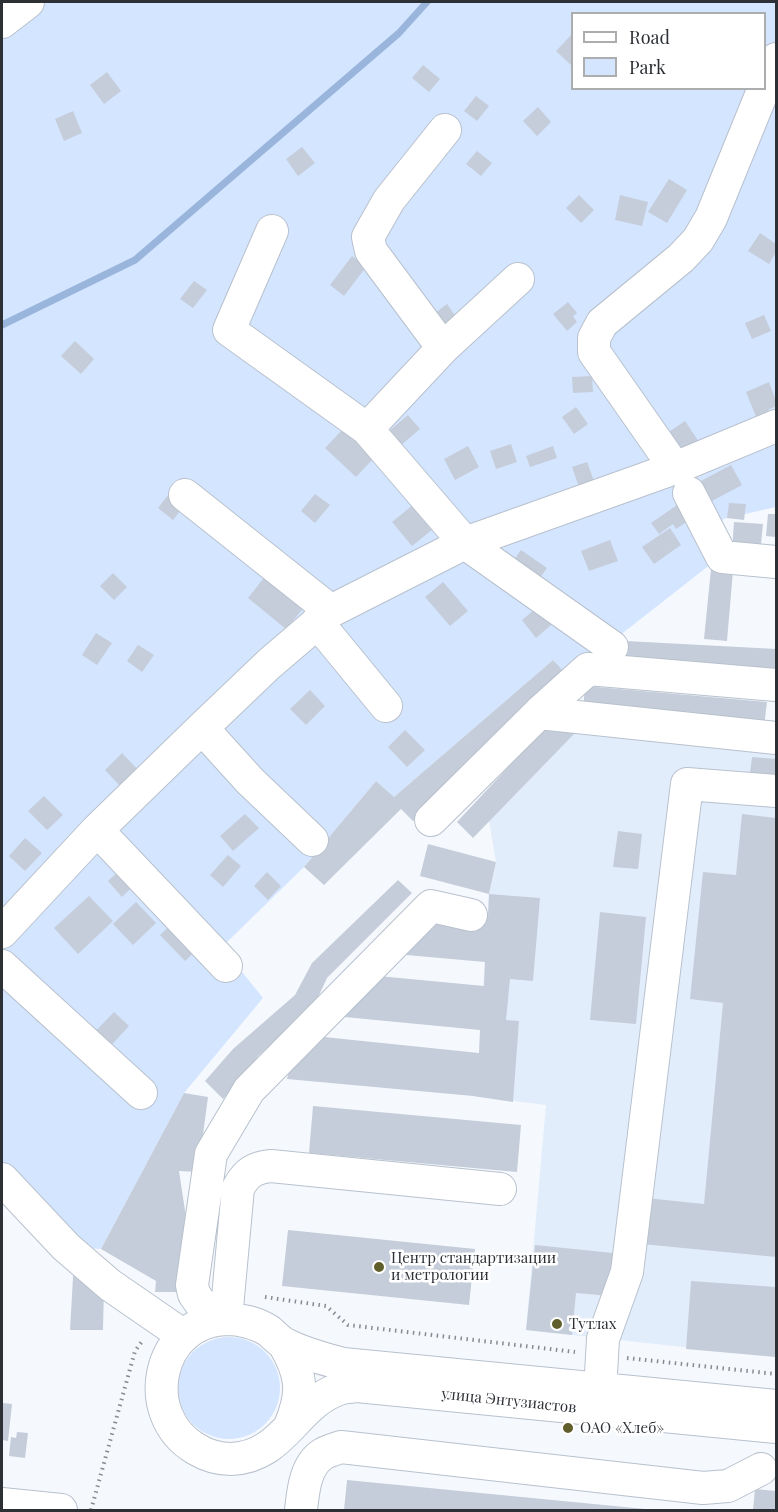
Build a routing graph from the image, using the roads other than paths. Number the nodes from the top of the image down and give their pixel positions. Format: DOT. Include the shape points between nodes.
graph roads {
  1 [pos="777,59"];
  2 [pos="766,84"];
  3 [pos="763,90"];
  4 [pos="445,130"];
  5 [pos="272,231"];
  6 [pos="518,279"];
  7 [pos="443,348"];
  8 [pos="777,426"];
  9 [pos="367,429"];
  10 [pos="682,480"];
  11 [pos="185,495"];
  12 [pos="465,543"];
  13 [pos="777,562"];
  14 [pos="324,617"];
  15 [pos="612,647"];
  16 [pos="777,685"];
  17 [pos="386,706"];
  18 [pos="539,713"];
  19 [pos="202,728"];
  20 [pos="777,738"];
  21 [pos="777,791"];
  22 [pos="430,820"];
  23 [pos="97,830"];
  24 [pos="312,840"];
  25 [pos="471,915"];
  26 [pos="2,933"];
  27 [pos="2,966"];
  28 [pos="226,966"];
  29 [pos="141,1093"];
  30 [pos="2,1179"];
  31 [pos="500,1189"];
  32 [pos="222,1311"];
  33 [pos="184,1336"];
  34 [pos="284,1344"];
  35 [pos="599,1399"];
  36 [pos="777,1406"];
  37 [pos="290,1426"];
  38 [pos="777,1427"];
  39 [pos="761,1469"];
  40 [pos="2,1504"];
  41 [pos="61,1510"];
  42 [pos="301,1510"];
  1 -- 2 [label="street"];
  3 -- 10 [label="street" via="711,218 698,240 602,323 594,338 594,352"];
  4 -- 7 [label="street" via="389,200 368,237 371,251"];
  5 -- 9 [label="street" via="229,330"];
  6 -- 7 [label="street"];
  7 -- 9 [label="street"];
  8 -- 10 [label="street"];
  9 -- 12 [label="street"];
  10 -- 12 [label="street"];
  10 -- 13 [label="street" via="722,557"];
  11 -- 14 [label="street"];
  12 -- 14 [label="street"];
  12 -- 15 [label="street"];
  14 -- 17 [label="street"];
  14 -- 19 [label="street"];
  16 -- 18 [label="street" via="588,669"];
  18 -- 20 [label="street"];
  18 -- 22 [label="street"];
  19 -- 23 [label="street"];
  19 -- 24 [label="street"];
  21 -- 35 [label="street" via="687,784 627,1272 603,1339"];
  23 -- 26 [label="street"];
  23 -- 28 [label="street"];
  25 -- 32 [label="street" via="431,906 249,1090 211,1154 192,1285 194,1294"];
  27 -- 29 [label="street"];
  30 -- 33 [label="street" via="110,1285"];
  31 -- 32 [label="street" via="271,1166 256,1168 245,1175 238,1188"];
  32 -- 33 [label="street, улица Энтузиастов"];
  32 -- 34 [label="street, улица Энтузиастов" via="267,1330"];
  33 -- 37 [label="street, улица Энтузиастов" via="169,1355 161,1377 161,1401 170,1424 185,1443 206,1455 229,1459 253,1455 274,1444"];
  34 -- 35 [label="street, улица Энтузиастов" via="343,1364"];
  34 -- 37 [label="street, улица Энтузиастов" via="295,1363 300,1384 298,1406"];
  35 -- 36 [label="street, улица Энтузиастов"];
  35 -- 37 [label="street, улица Энтузиастов" via="357,1386 339,1388"];
  35 -- 38 [label="street, улица Энтузиастов"];
  39 -- 42 [label="street" via="728,1486 703,1488 341,1447 322,1455 311,1468"];
  40 -- 41 [label="street"];
}
